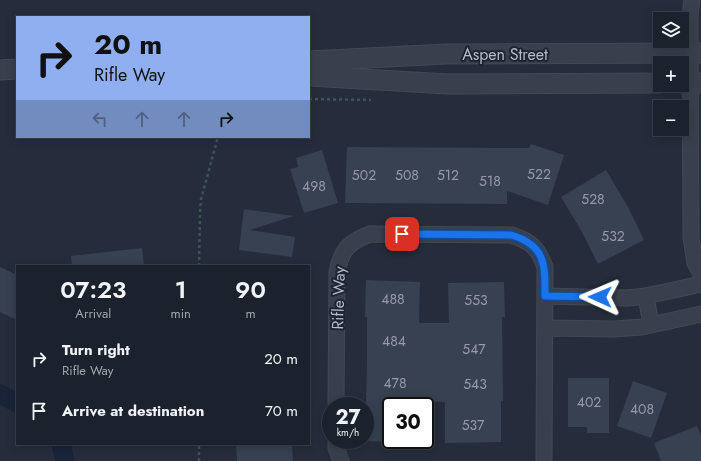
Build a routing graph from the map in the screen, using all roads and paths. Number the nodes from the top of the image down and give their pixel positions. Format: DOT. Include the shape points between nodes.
graph roads {
  1 [pos="692,0"];
  2 [pos="696,53"];
  3 [pos="310,61"];
  4 [pos="0,70"];
  5 [pos="16,70"];
  6 [pos="310,76"];
  7 [pos="653,83"];
  8 [pos="691,83"];
  9 [pos="218,138"];
  10 [pos="200,265"];
  11 [pos="701,274"];
  12 [pos="701,284"];
  13 [pos="545,296"];
  14 [pos="646,296"];
  15 [pos="701,314"];
  16 [pos="651,325"];
  17 [pos="545,328"];
  18 [pos="336,397"];
  19 [pos="199,445"];
  20 [pos="336,449"];
  21 [pos="199,461"];
  22 [pos="341,461"];
  23 [pos="544,461"];
  1 -- 2 [label="street" via="690,16"];
  2 -- 3 [label="street, Aspen Street" via="446,54"];
  2 -- 8 [label="street"];
  4 -- 5 [label="street"];
  6 -- 7 [label="street, Aspen Street" via="448,84"];
  8 -- 11 [label="street" via="691,238 695,264"];
  9 -- 10 [label="path" via="201,199"];
  12 -- 14 [label="street"];
  13 -- 14 [label="street"];
  13 -- 17 [label="street, Rifle Way"];
  13 -- 18 [label="street, Rifle Way" via="545,267 534,246 523,238 511,235 370,234 357,239 347,247 340,258 337,272"];
  14 -- 16 [label="street"];
  15 -- 16 [label="street"];
  16 -- 17 [label="street" via="614,329"];
  17 -- 23 [label="street, Rifle Way"];
  19 -- 21 [label="path"];
  20 -- 22 [label="street"];
}
